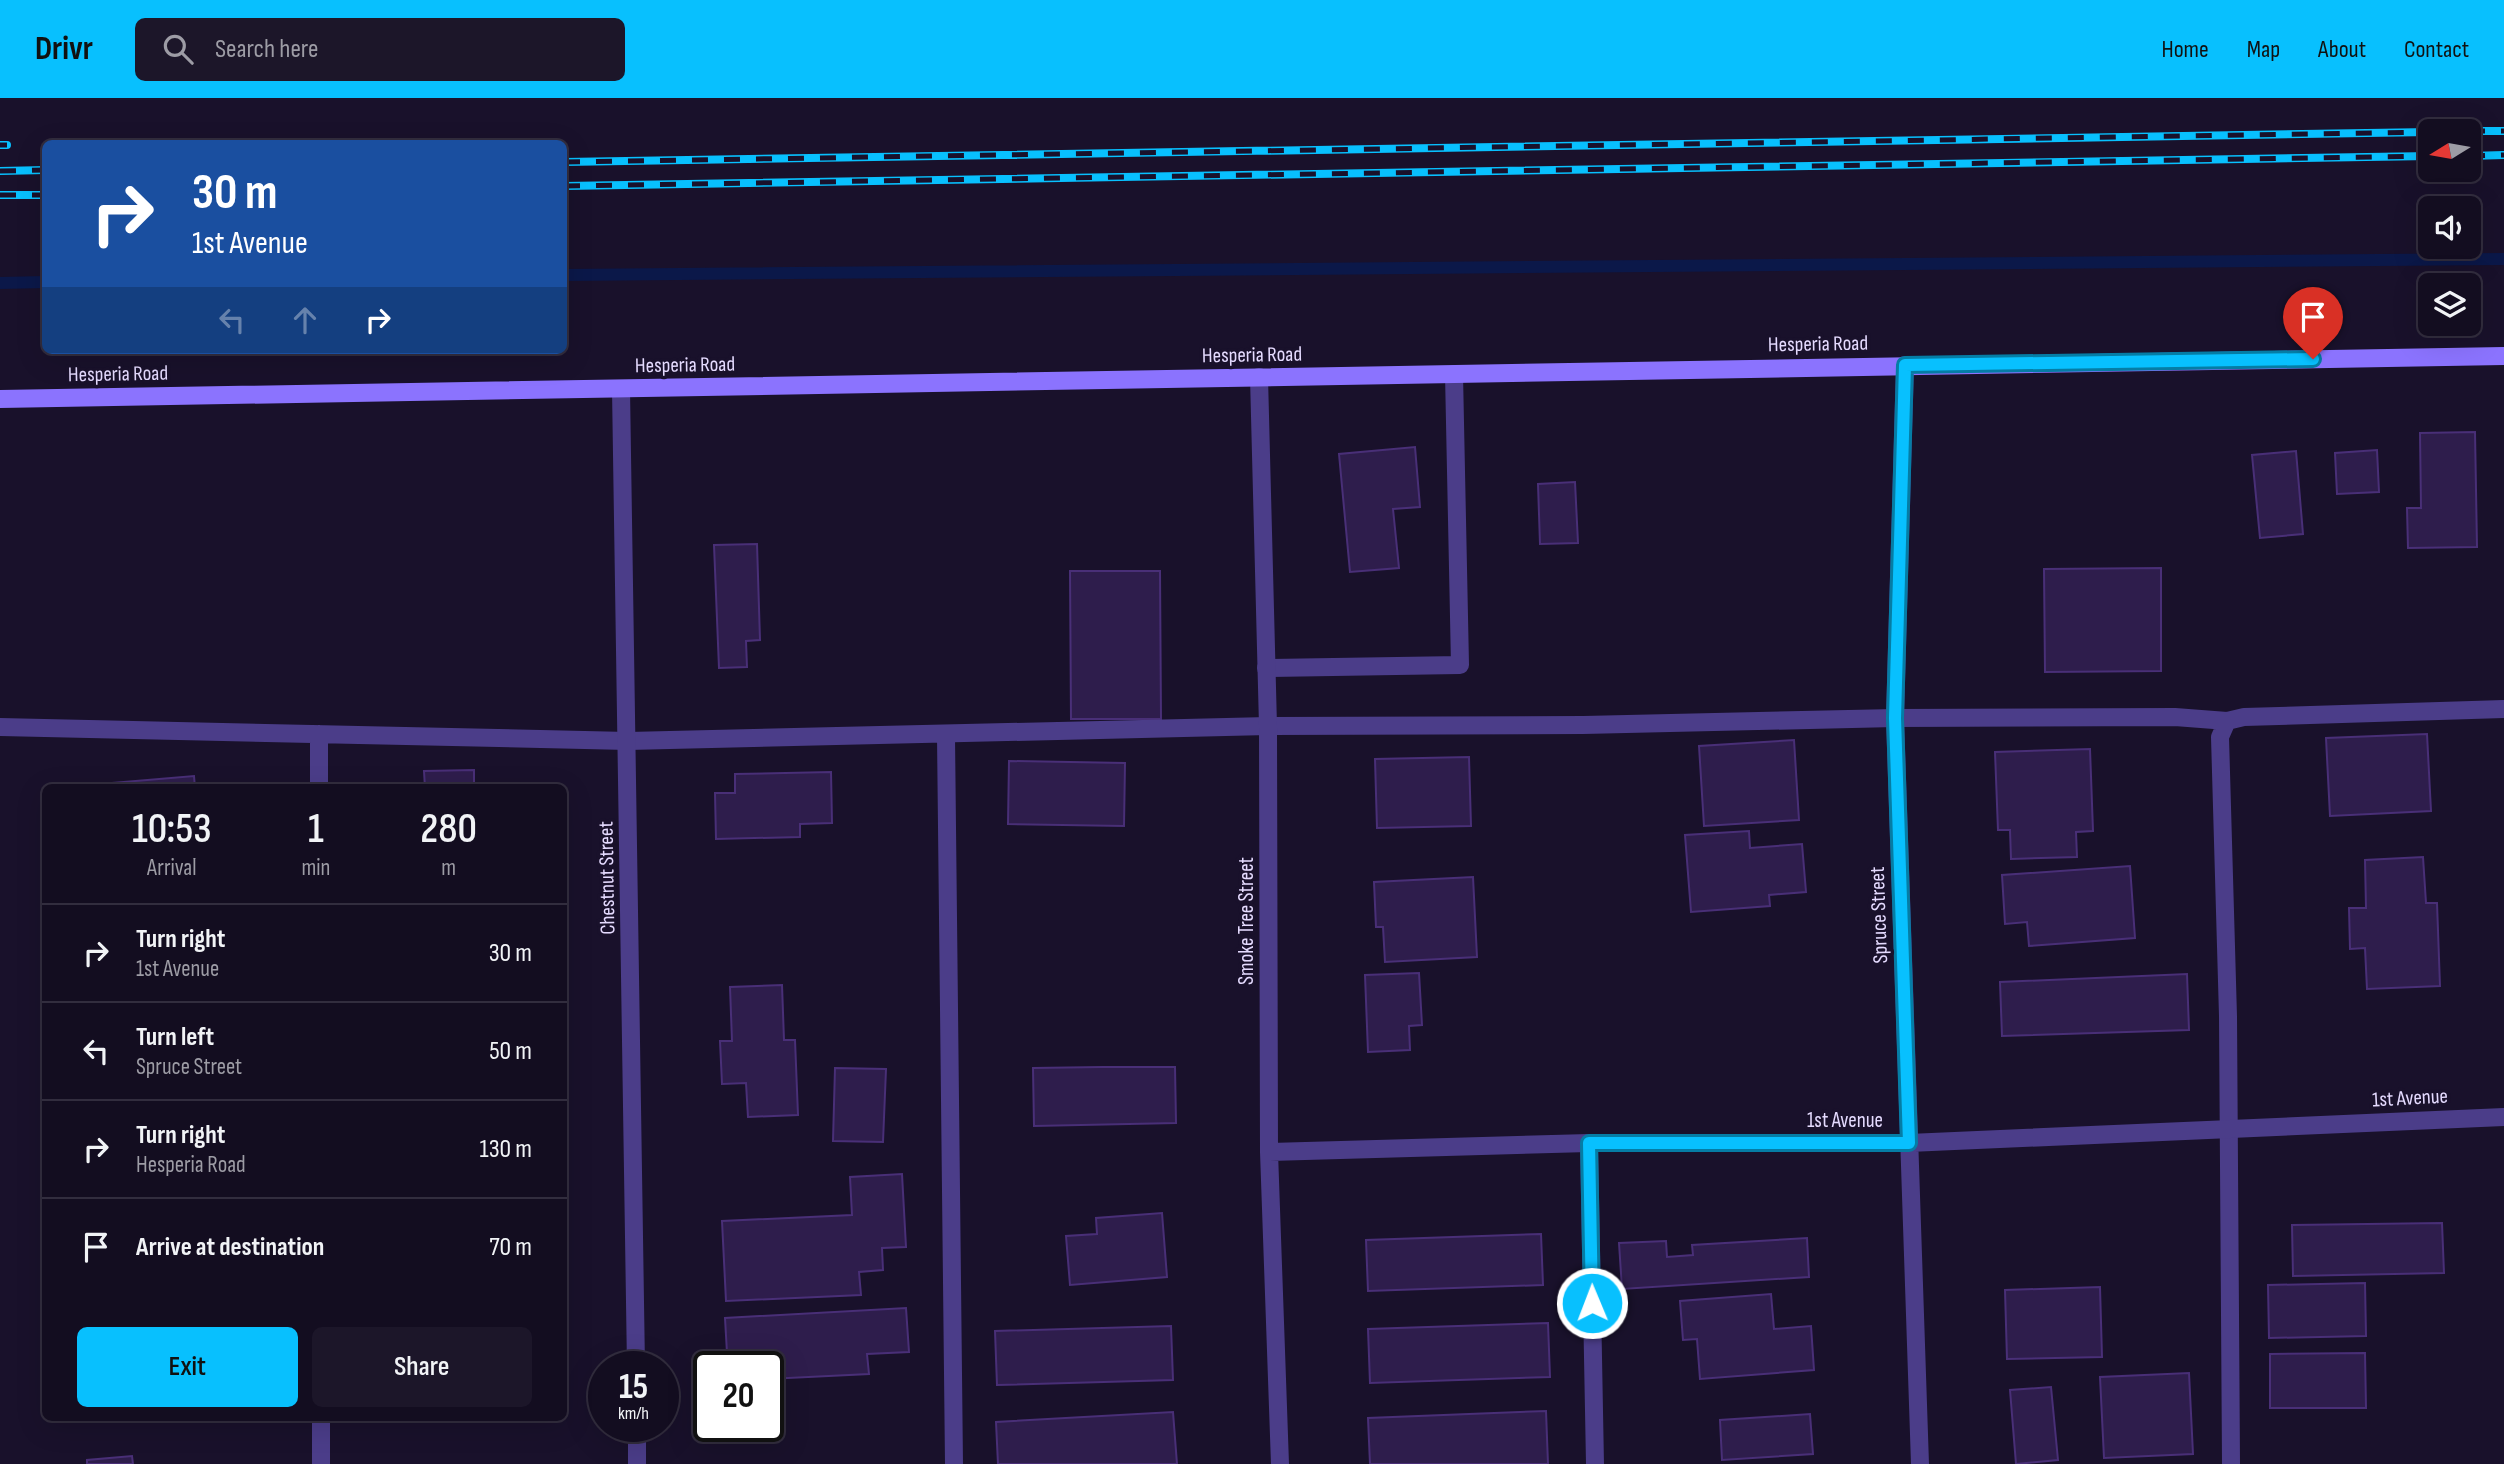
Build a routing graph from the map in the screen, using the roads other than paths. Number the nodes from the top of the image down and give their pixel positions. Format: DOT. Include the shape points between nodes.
graph roads {
  1 [pos="2504,356"];
  2 [pos="1905,365"];
  3 [pos="1454,374"];
  4 [pos="1259,377"];
  5 [pos="621,389"];
  6 [pos="0,398"];
  7 [pos="1266,668"];
  8 [pos="2504,709"];
  9 [pos="1895,718"];
  10 [pos="2227,721"];
  11 [pos="1268,726"];
  12 [pos="0,727"];
  13 [pos="319,734"];
  14 [pos="946,736"];
  15 [pos="628,741"];
  16 [pos="319,784"];
  17 [pos="2504,1116"];
  18 [pos="2227,1130"];
  19 [pos="1589,1143"];
  20 [pos="1909,1143"];
  21 [pos="1269,1152"];
  22 [pos="636,1351"];
  23 [pos="321,1421"];
  24 [pos="637,1442"];
  25 [pos="321,1464"];
  26 [pos="637,1464"];
  27 [pos="954,1464"];
  28 [pos="1280,1464"];
  29 [pos="1595,1464"];
  30 [pos="1920,1464"];
  31 [pos="2231,1464"];
  1 -- 2 [label="main road, Hesperia Road"];
  2 -- 3 [label="main road, Hesperia Road"];
  2 -- 9 [label="street, Spruce Street"];
  3 -- 4 [label="main road, Hesperia Road"];
  3 -- 7 [label="street" via="1460,665"];
  4 -- 5 [label="main road, Hesperia Road"];
  4 -- 7 [label="street, Smoke Tree Street"];
  5 -- 6 [label="main road, Hesperia Road"];
  5 -- 15 [label="street, Chestnut Street"];
  7 -- 11 [label="street, Smoke Tree Street"];
  8 -- 10 [label="street"];
  9 -- 10 [label="street" via="2175,717"];
  9 -- 11 [label="street"];
  9 -- 20 [label="street, Spruce Street"];
  10 -- 18 [label="street" via="2220,749"];
  11 -- 14 [label="street"];
  11 -- 21 [label="street, Smoke Tree Street"];
  12 -- 13 [label="street"];
  13 -- 15 [label="street"];
  13 -- 16 [label="street"];
  14 -- 15 [label="street"];
  14 -- 27 [label="street"];
  15 -- 22 [label="street, Chestnut Street"];
  17 -- 18 [label="street, 1st Avenue"];
  18 -- 20 [label="street, 1st Avenue"];
  18 -- 31 [label="street"];
  19 -- 20 [label="street, 1st Avenue"];
  19 -- 21 [label="street, 1st Avenue"];
  19 -- 29 [label="street"];
  20 -- 30 [label="street, Spruce Street"];
  21 -- 28 [label="street, Smoke Tree Street"];
  23 -- 25 [label="street"];
  24 -- 26 [label="street"];
}
